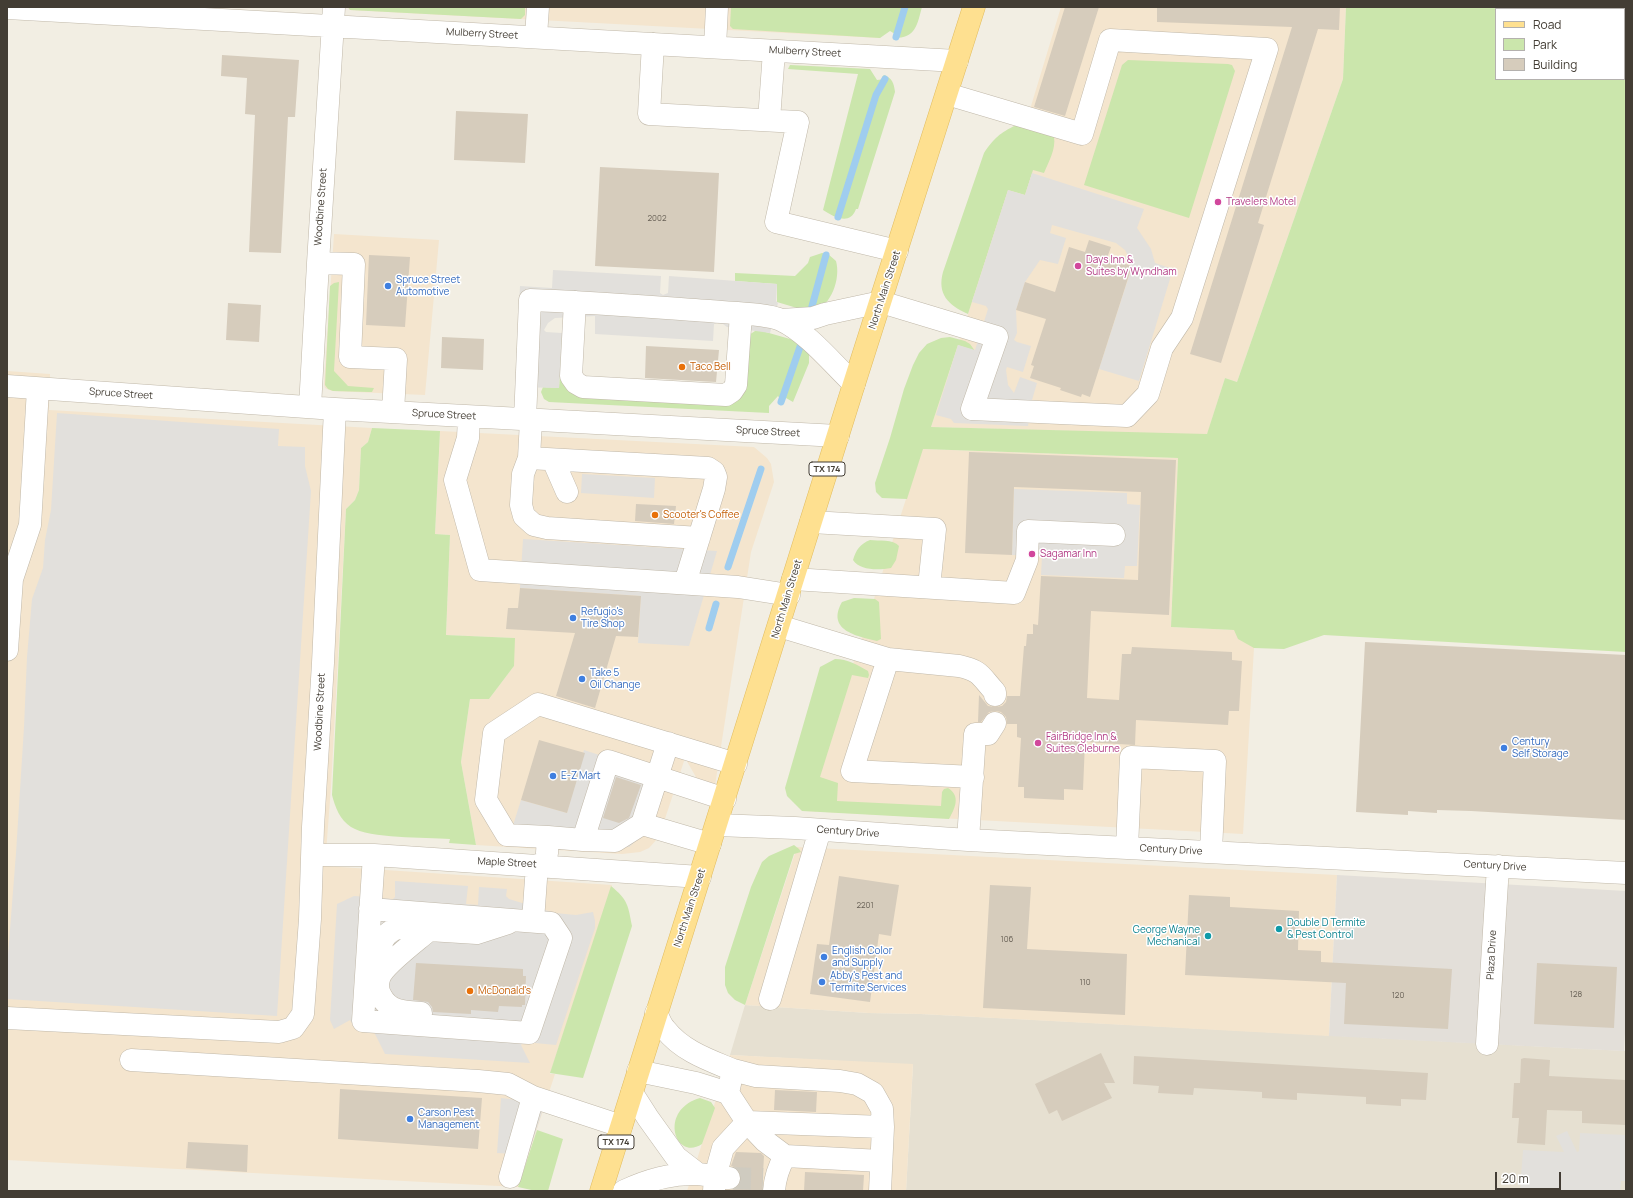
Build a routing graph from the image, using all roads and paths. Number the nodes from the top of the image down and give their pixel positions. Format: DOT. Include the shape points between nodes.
graph roads {
  1 [pos="538,7"];
  2 [pos="717,7"];
  3 [pos="974,7"];
  4 [pos="7,8"];
  5 [pos="334,17"];
  6 [pos="536,36"];
  7 [pos="653,44"];
  8 [pos="715,48"];
  9 [pos="774,51"];
  10 [pos="957,60"];
  11 [pos="947,94"];
  12 [pos="769,120"];
  13 [pos="897,251"];
  14 [pos="318,263"];
  15 [pos="575,302"];
  16 [pos="881,302"];
  17 [pos="741,314"];
  18 [pos="781,320"];
  19 [pos="854,384"];
  20 [pos="7,386"];
  21 [pos="45,389"];
  22 [pos="310,407"];
  23 [pos="335,409"];
  24 [pos="393,412"];
  25 [pos="469,417"];
  26 [pos="528,420"];
  27 [pos="838,436"];
  28 [pos="530,458"];
  29 [pos="552,460"];
  30 [pos="567,492"];
  31 [pos="811,522"];
  32 [pos="1114,535"];
  33 [pos="699,538"];
  34 [pos="685,584"];
  35 [pos="791,587"];
  36 [pos="929,588"];
  37 [pos="779,626"];
  38 [pos="7,650"];
  39 [pos="888,659"];
  40 [pos="995,696"];
  41 [pos="995,723"];
  42 [pos="668,743"];
  43 [pos="736,764"];
  44 [pos="657,777"];
  45 [pos="973,777"];
  46 [pos="724,799"];
  47 [pos="642,824"];
  48 [pos="820,830"];
  49 [pos="714,835"];
  50 [pos="548,837"];
  51 [pos="583,840"];
  52 [pos="968,840"];
  53 [pos="1126,848"];
  54 [pos="1211,852"];
  55 [pos="313,855"];
  56 [pos="374,855"];
  57 [pos="542,865"];
  58 [pos="1498,866"];
  59 [pos="1626,873"];
  60 [pos="700,877"];
  61 [pos="370,908"];
  62 [pos="524,921"];
  63 [pos="770,999"];
  64 [pos="656,1013"];
  65 [pos="7,1018"];
  66 [pos="533,1020"];
  67 [pos="1487,1044"];
  68 [pos="131,1060"];
  69 [pos="733,1070"];
  70 [pos="638,1071"];
  71 [pos="632,1093"];
  72 [pos="728,1093"];
  73 [pos="533,1097"];
  74 [pos="748,1122"];
  75 [pos="621,1126"];
  76 [pos="883,1127"];
  77 [pos="785,1156"];
  78 [pos="881,1161"];
  79 [pos="510,1177"];
  80 [pos="714,1180"];
  81 [pos="771,1183"];
  82 [pos="601,1191"];
  83 [pos="624,1191"];
  84 [pos="880,1191"];
  1 -- 6 [label="street"];
  2 -- 8 [label="street"];
  3 -- 10 [label="main road, North Main Street / TX 174"];
  4 -- 5 [label="street, Mulberry Street"];
  5 -- 6 [label="street, Mulberry Street"];
  5 -- 14 [label="street, Woodbine Street"];
  6 -- 7 [label="street, Mulberry Street"];
  7 -- 8 [label="street, Mulberry Street"];
  7 -- 12 [label="street" via="649,114"];
  8 -- 9 [label="street, Mulberry Street"];
  9 -- 10 [label="street, Mulberry Street"];
  9 -- 12 [label="street"];
  10 -- 11 [label="main road, North Main Street / TX 174"];
  11 -- 13 [label="main road, North Main Street / TX 174"];
  11 -- 16 [label="street" via="1082,134 1110,40 1267,49 1182,318 1162,348 1148,394 1127,416 972,409 997,337"];
  12 -- 13 [label="street" via="798,122 776,222"];
  13 -- 16 [label="main road, North Main Street / TX 174"];
  14 -- 22 [label="street, Woodbine Street"];
  14 -- 24 [label="street" via="354,264 350,357 396,359"];
  15 -- 17 [label="street"];
  15 -- 17 [label="street" via="572,376 583,387 726,396 736,385"];
  15 -- 26 [label="street" via="530,300"];
  16 -- 18 [label="street" via="813,318"];
  16 -- 19 [label="main road, North Main Street / TX 174"];
  17 -- 18 [label="street"];
  18 -- 19 [label="street" via="804,335"];
  19 -- 27 [label="main road, North Main Street / TX 174"];
  20 -- 21 [label="street, Spruce Street"];
  21 -- 22 [label="street, Spruce Street"];
  21 -- 38 [label="street" via="30,525 12,580"];
  22 -- 23 [label="street, Spruce Street"];
  23 -- 24 [label="street, Spruce Street"];
  23 -- 55 [label="street, Woodbine Street"];
  24 -- 25 [label="street, Spruce Street"];
  25 -- 26 [label="street, Spruce Street"];
  25 -- 34 [label="street" via="468,438 455,480 480,570"];
  26 -- 27 [label="street, Spruce Street"];
  26 -- 28 [label="street"];
  27 -- 31 [label="main road, North Main Street / TX 174"];
  28 -- 29 [label="street"];
  28 -- 33 [label="street" via="523,474 521,505 524,516 534,525"];
  29 -- 30 [label="street"];
  29 -- 33 [label="street" via="708,468 716,477"];
  31 -- 35 [label="main road, North Main Street / TX 174"];
  31 -- 36 [label="street" via="935,529"];
  32 -- 36 [label="street" via="1028,531 1027,560 1014,593"];
  33 -- 34 [label="street"];
  34 -- 35 [label="street"];
  35 -- 36 [label="street"];
  35 -- 37 [label="main road, North Main Street / TX 174"];
  37 -- 39 [label="street"];
  37 -- 43 [label="main road, North Main Street / TX 174"];
  39 -- 40 [label="street" via="968,668 978,672 995,692"];
  39 -- 45 [label="street" via="852,771"];
  41 -- 45 [label="street" via="988,734 975,734"];
  42 -- 43 [label="street"];
  42 -- 44 [label="street"];
  42 -- 50 [label="street" via="538,704 494,733 486,800 507,835"];
  43 -- 46 [label="main road, North Main Street / TX 174"];
  44 -- 46 [label="street"];
  44 -- 47 [label="street"];
  44 -- 51 [label="street" via="608,761"];
  45 -- 52 [label="street"];
  46 -- 49 [label="main road, North Main Street / TX 174"];
  47 -- 49 [label="street, Century Drive"];
  47 -- 51 [label="street" via="615,841"];
  48 -- 49 [label="street, Century Drive"];
  48 -- 52 [label="street, Century Drive"];
  48 -- 63 [label="street"];
  49 -- 60 [label="main road, North Main Street / TX 174"];
  50 -- 51 [label="street"];
  50 -- 57 [label="street"];
  52 -- 53 [label="street, Century Drive"];
  53 -- 54 [label="street, Century Drive"];
  53 -- 54 [label="street" via="1131,757 1215,761"];
  54 -- 58 [label="street, Century Drive"];
  55 -- 56 [label="street, Maple Street"];
  55 -- 65 [label="street, Woodbine Street" via="302,1014 293,1028 279,1032"];
  56 -- 57 [label="street, Maple Street"];
  56 -- 61 [label="street"];
  57 -- 60 [label="street, Maple Street"];
  57 -- 62 [label="street"];
  58 -- 59 [label="street, Century Drive"];
  58 -- 67 [label="street, Plaza Drive"];
  60 -- 64 [label="main road, North Main Street / TX 174"];
  61 -- 62 [label="street"];
  61 -- 66 [label="street" via="363,1021 529,1033"];
  62 -- 66 [label="street" via="552,923 561,938"];
  62 -- 66 [label="street" via="477,934 429,930 389,964 379,978 378,990 384,1003 398,1011"];
  64 -- 69 [label="street" via="665,1029 681,1044 697,1055"];
  64 -- 70 [label="main road, North Main Street / TX 174"];
  68 -- 73 [label="street" via="478,1081 508,1084"];
  69 -- 72 [label="street"];
  69 -- 76 [label="street" via="756,1076 857,1084 873,1093 882,1109"];
  70 -- 71 [label="main road, North Main Street / TX 174"];
  70 -- 72 [label="street" via="696,1083"];
  71 -- 75 [label="main road, North Main Street / TX 174"];
  71 -- 80 [label="street" via="676,1157"];
  72 -- 74 [label="street"];
  73 -- 75 [label="street"];
  73 -- 79 [label="street"];
  74 -- 76 [label="street"];
  74 -- 77 [label="street" via="765,1141"];
  74 -- 80 [label="street" via="723,1148"];
  75 -- 82 [label="main road, North Main Street / TX 174"];
  76 -- 78 [label="street"];
  77 -- 78 [label="street"];
  77 -- 81 [label="street"];
  78 -- 84 [label="street"];
  80 -- 83 [label="street" via="669,1176 640,1183"];
}
